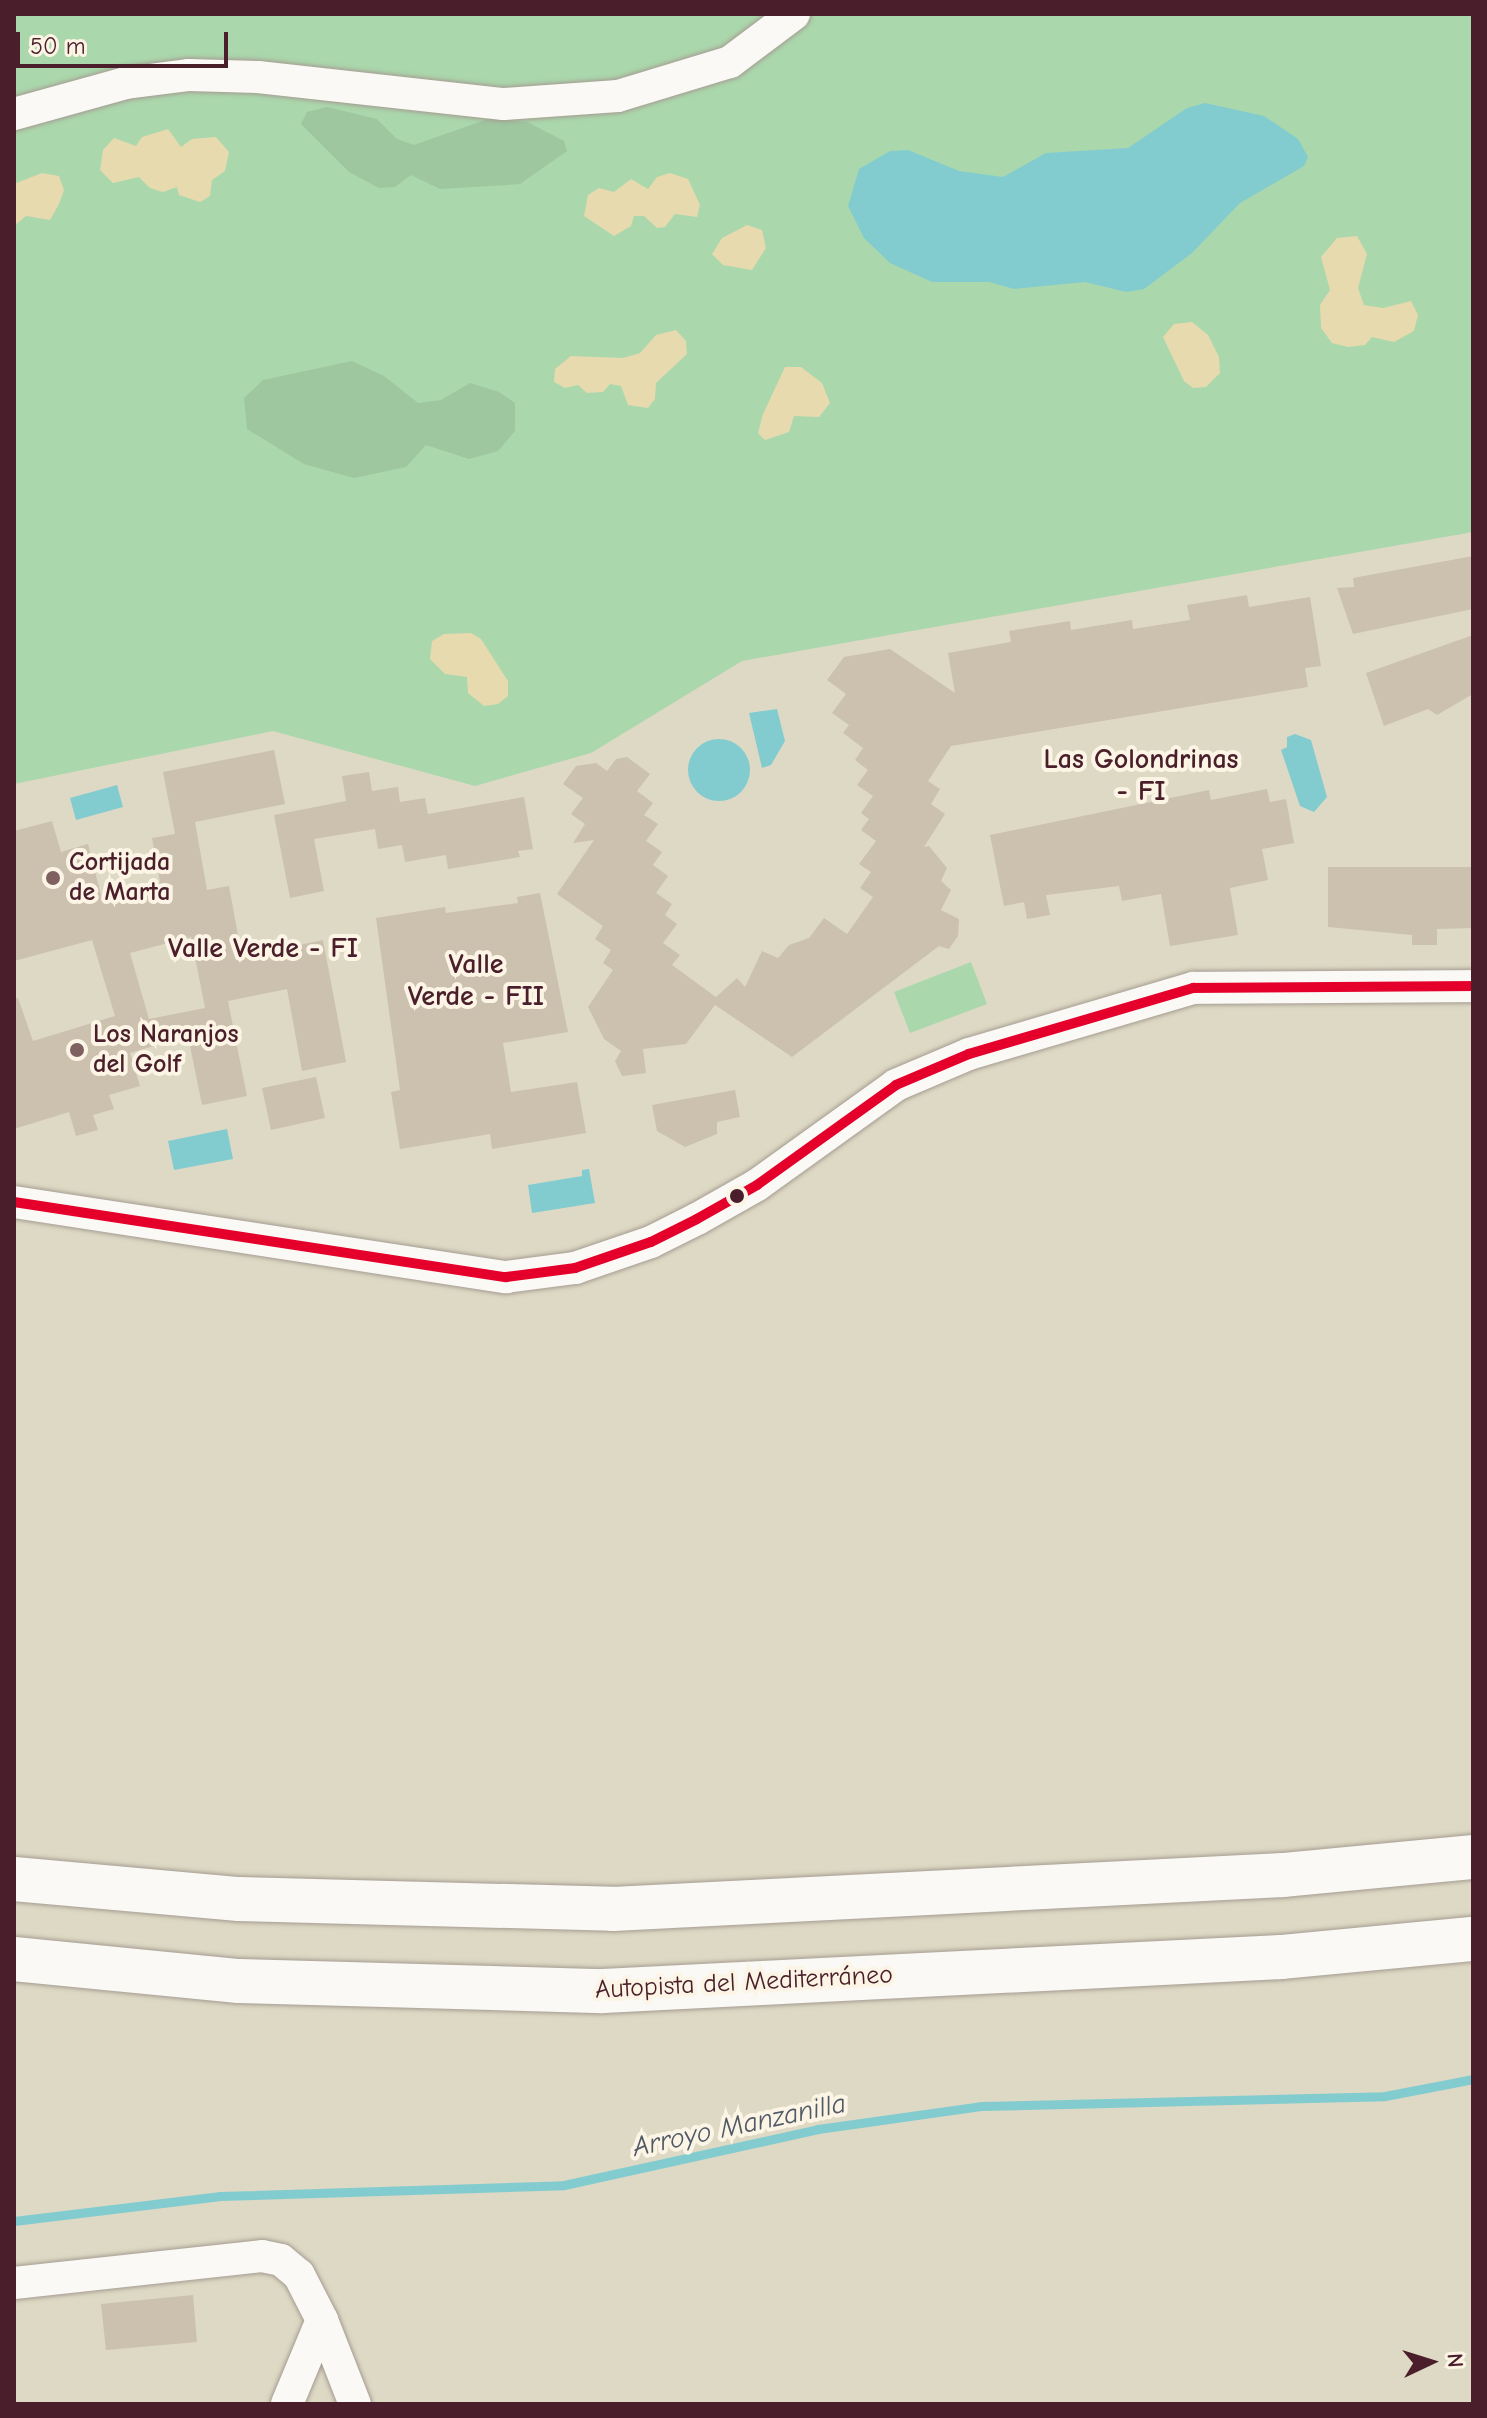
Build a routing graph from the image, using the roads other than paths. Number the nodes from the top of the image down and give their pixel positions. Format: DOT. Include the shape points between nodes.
graph roads {
  1 [pos="794,14"];
  2 [pos="14,114"];
  3 [pos="1473,986"];
  4 [pos="14,1202"];
  5 [pos="1473,1857"];
  6 [pos="14,1879"];
  7 [pos="1473,1939"];
  8 [pos="14,1959"];
  9 [pos="14,2283"];
  10 [pos="322,2320"];
  11 [pos="287,2404"];
  12 [pos="355,2404"];
  1 -- 2 [label="street" via="730,62 618,96 504,104 258,77 189,75 101,88"];
  3 -- 4 [label="street" via="1193,988 969,1054 896,1085 757,1185 697,1219 575,1268 506,1277"];
  5 -- 6 [label="highway" via="1283,1875 613,1909 239,1899"];
  7 -- 8 [label="highway, Autopista del Mediterráneo" via="1281,1957 603,1991 239,1981"];
  9 -- 10 [label="street" via="262,2256 281,2260 299,2275"];
  10 -- 11 [label="street"];
  10 -- 12 [label="street"];
}
